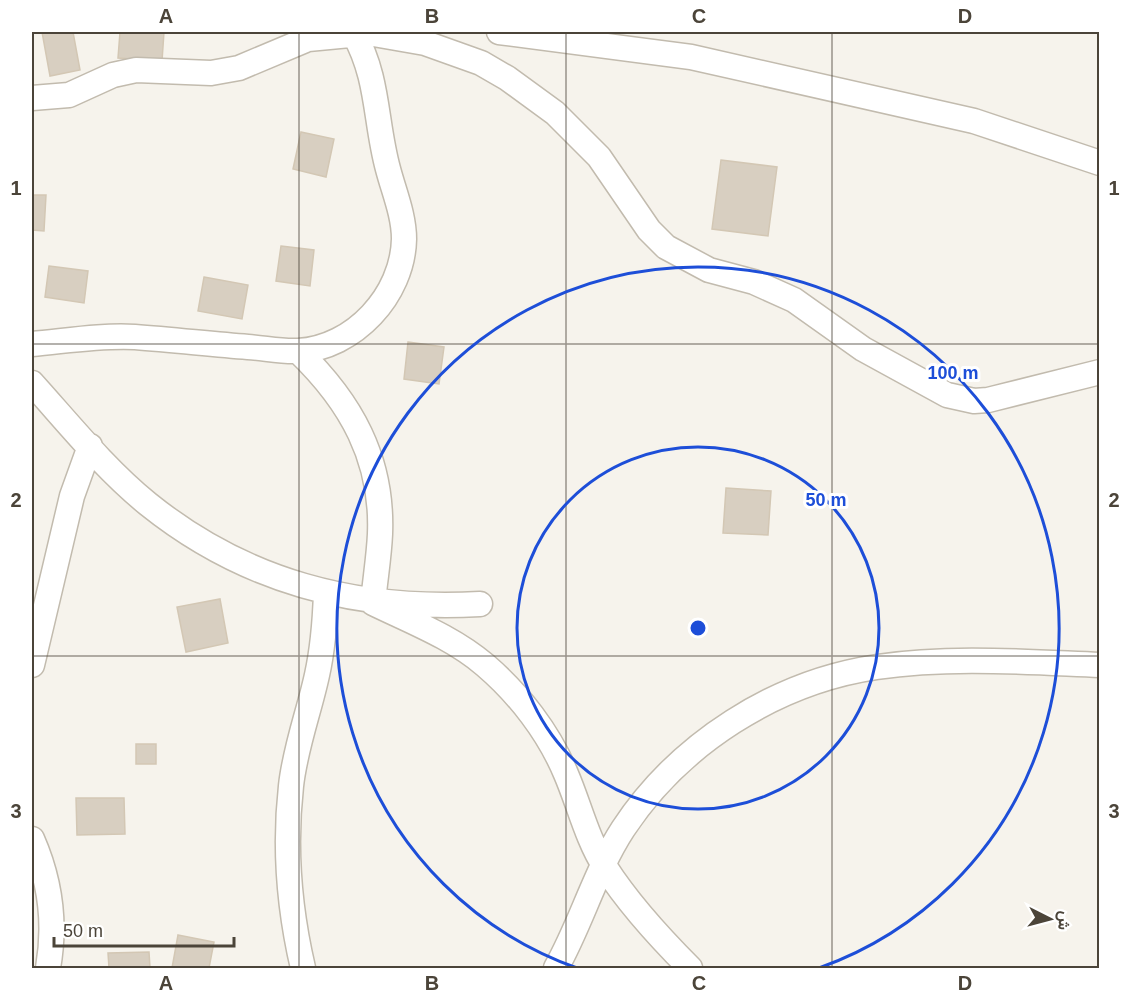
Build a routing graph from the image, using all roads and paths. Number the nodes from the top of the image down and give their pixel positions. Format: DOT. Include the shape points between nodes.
graph roads {
  1 [pos="391,32"];
  2 [pos="499,32"];
  3 [pos="361,33"];
  4 [pos="32,98"];
  5 [pos="1100,163"];
  6 [pos="32,344"];
  7 [pos="298,351"];
  8 [pos="1100,372"];
  9 [pos="32,383"];
  10 [pos="90,446"];
  11 [pos="326,593"];
  12 [pos="373,603"];
  13 [pos="480,604"];
  14 [pos="33,656"];
  15 [pos="1100,665"];
  16 [pos="32,839"];
  17 [pos="604,866"];
  18 [pos="48,969"];
  19 [pos="303,969"];
  20 [pos="556,969"];
  21 [pos="690,969"];
  1 -- 3 [label="street"];
  2 -- 5 [label="street" via="701,59 974,121"];
  3 -- 4 [label="street" via="308,39 239,68 211,73 136,70 112,75 69,95"];
  3 -- 7 [label="street" via="371,68 385,160 401,212 404,240 400,267 389,293 351,333 326,345"];
  3 -- 8 [label="street" via="435,46 481,63 507,78 555,113 599,157 649,230 666,247 709,270 754,282 794,300 863,349 947,395 988,400"];
  6 -- 7 [label="street" via="132,337"];
  7 -- 12 [label="street" via="344,402 372,465 379,499 380,534"];
  9 -- 10 [label="street"];
  10 -- 11 [label="street" via="140,496 179,527 250,567"];
  10 -- 14 [label="street" via="59,548"];
  11 -- 12 [label="street"];
  11 -- 19 [label="street" via="320,656 291,785 287,854 293,923"];
  12 -- 13 [label="street"];
  12 -- 17 [label="street" via="448,638 485,665 517,697 566,772"];
  15 -- 17 [label="street" via="914,663 866,669 801,687 732,722 672,770 622,830"];
  16 -- 18 [label="street" via="51,898 53,938"];
  17 -- 20 [label="street"];
  17 -- 21 [label="street"];
}
